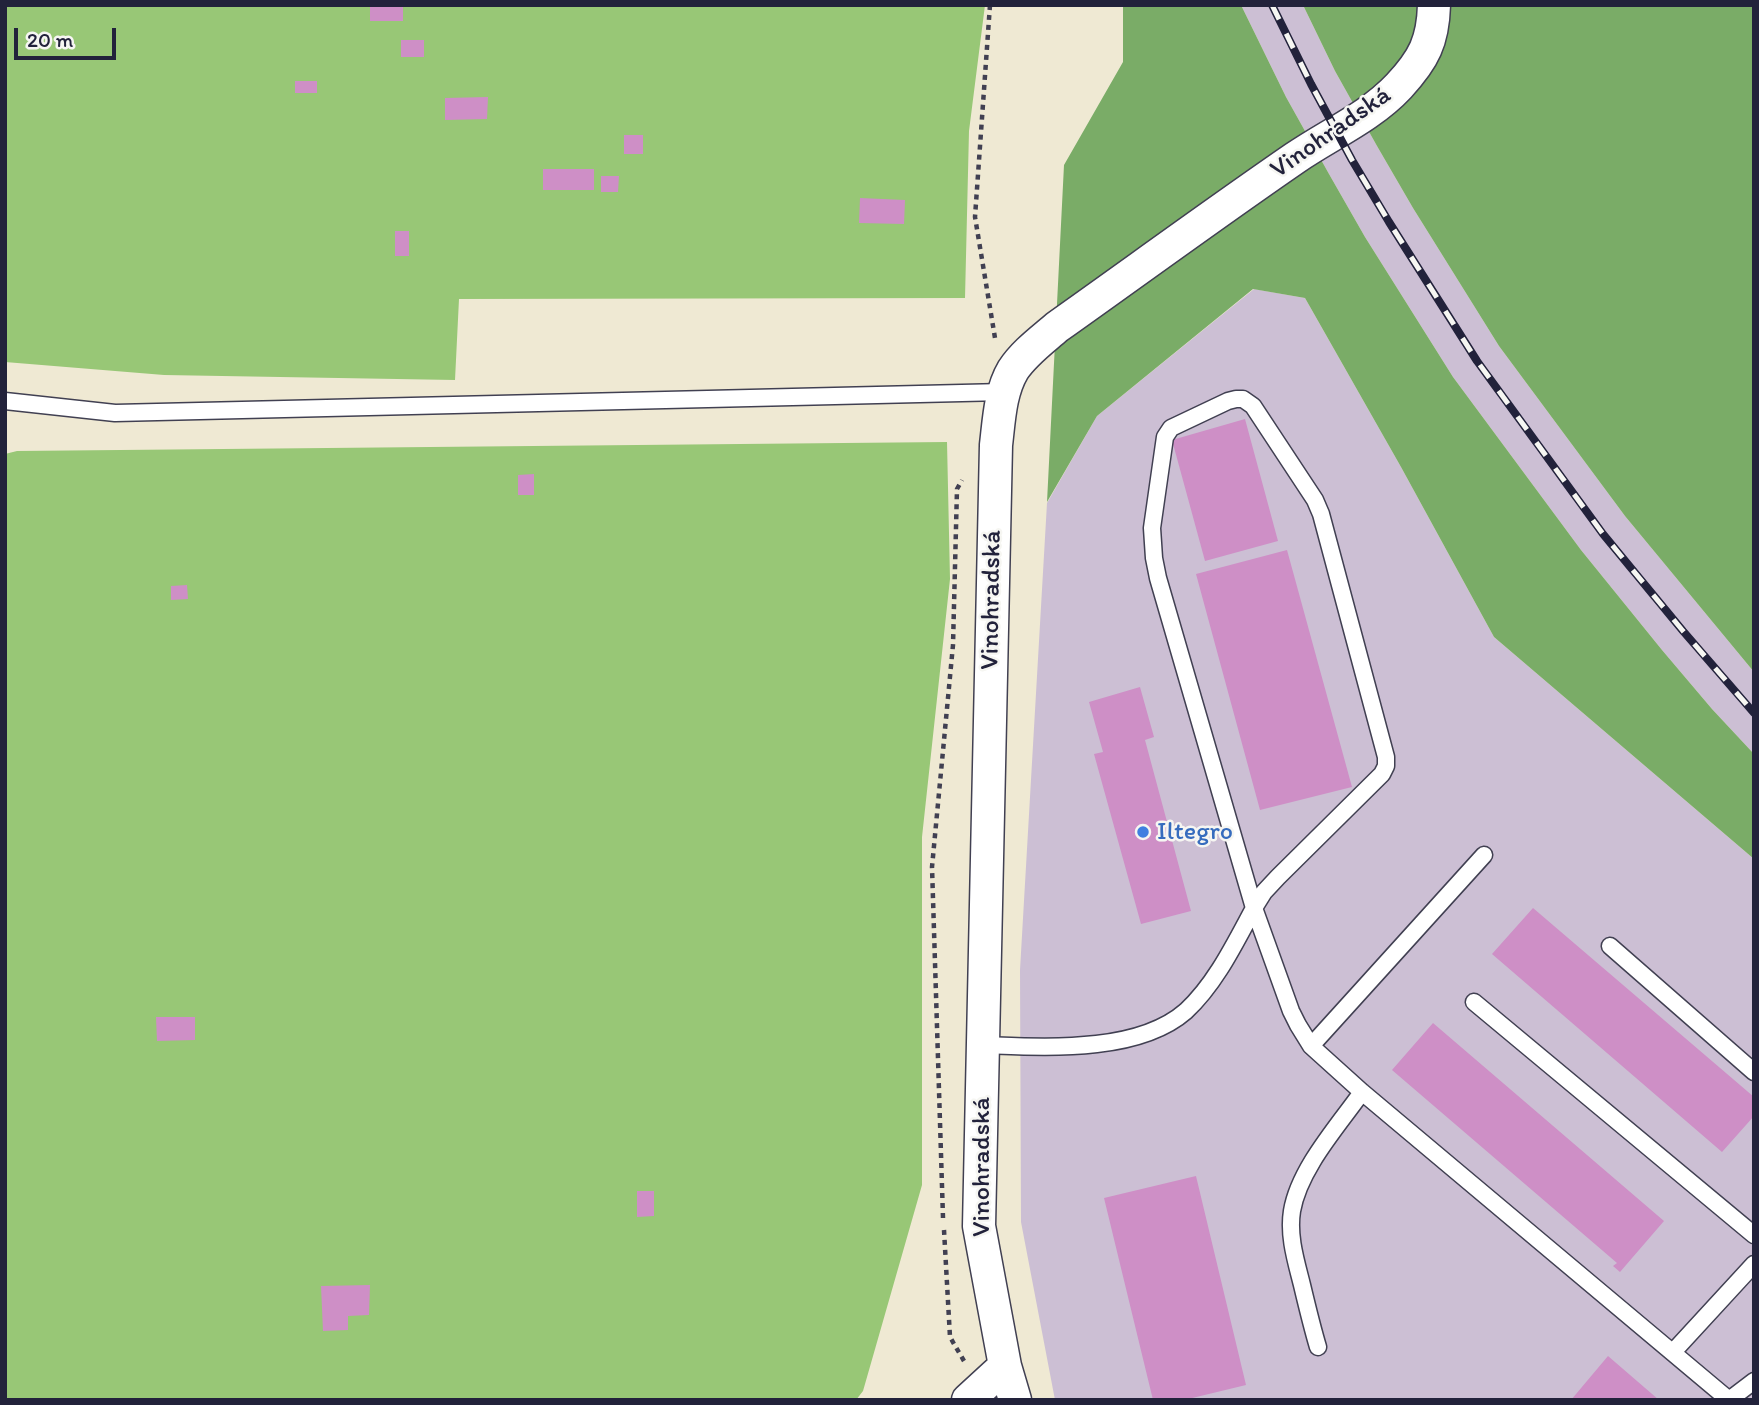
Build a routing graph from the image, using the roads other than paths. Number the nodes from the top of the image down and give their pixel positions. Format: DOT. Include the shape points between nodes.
graph roads {
  1 [pos="1434,5"];
  2 [pos="1004,392"];
  3 [pos="5,401"];
  4 [pos="1484,855"];
  5 [pos="1254,908"];
  6 [pos="1610,946"];
  7 [pos="1474,1002"];
  8 [pos="983,1045"];
  9 [pos="1311,1046"];
  10 [pos="1754,1072"];
  11 [pos="1362,1092"];
  12 [pos="1754,1235"];
  13 [pos="1754,1264"];
  14 [pos="1318,1347"];
  15 [pos="1672,1352"];
  16 [pos="1005,1366"];
  17 [pos="1754,1381"];
  18 [pos="974,1395"];
  19 [pos="1015,1400"];
  20 [pos="1729,1400"];
  1 -- 2 [label="street, Vinohradská" via="1430,41 1419,61 1374,109 1298,156 1057,327 1013,370"];
  2 -- 3 [label="lane" via="115,413"];
  2 -- 8 [label="street, Vinohradská" via="996,445"];
  4 -- 9 [label="lane"];
  5 -- 5 [label="lane" via="1278,877 1382,774 1386,757 1321,514 1254,406 1236,399 1167,432 1152,544"];
  5 -- 8 [label="lane" via="1206,989 1168,1023 1119,1041 1095,1044"];
  5 -- 9 [label="lane" via="1291,1011"];
  6 -- 10 [label="lane"];
  7 -- 12 [label="lane"];
  8 -- 16 [label="street, Vinohradská" via="979,1226"];
  9 -- 11 [label="lane"];
  11 -- 14 [label="lane" via="1306,1175 1292,1213 1295,1258"];
  11 -- 15 [label="lane"];
  13 -- 15 [label="lane"];
  15 -- 20 [label="lane"];
  16 -- 18 [label="street"];
  16 -- 19 [label="street, Vinohradská"];
  17 -- 20 [label="lane"];
}
